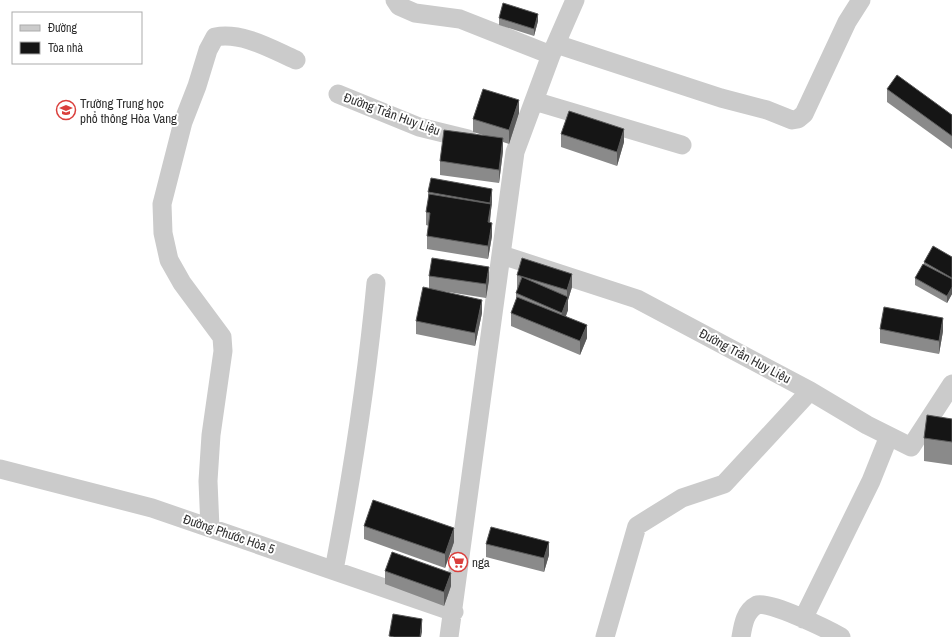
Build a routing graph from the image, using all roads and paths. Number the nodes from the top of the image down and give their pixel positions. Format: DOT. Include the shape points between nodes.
graph roads {
  1 [pos="395,0"];
  2 [pos="575,0"];
  3 [pos="861,0"];
  4 [pos="553,50"];
  5 [pos="296,60"];
  6 [pos="338,94"];
  7 [pos="534,102"];
  8 [pos="682,145"];
  9 [pos="516,152"];
  10 [pos="502,255"];
  11 [pos="376,284"];
  12 [pos="952,384"];
  13 [pos="810,391"];
  14 [pos="889,436"];
  15 [pos="0,469"];
  16 [pos="210,528"];
  17 [pos="334,570"];
  18 [pos="454,612"];
  19 [pos="802,618"];
  20 [pos="449,637"];
  21 [pos="605,637"];
  22 [pos="741,637"];
  23 [pos="841,637"];
  1 -- 4 [label="street" via="399,6 415,13 460,19"];
  2 -- 4 [label="street"];
  3 -- 4 [label="street" via="847,22 804,114 792,120 767,110"];
  4 -- 7 [label="street"];
  5 -- 16 [label="street" via="253,41 228,35 215,37 182,122 162,204 163,233 169,260 182,283 222,337 223,350 211,435 208,481"];
  6 -- 9 [label="street, Đường Trần Huy Liệu" via="419,127"];
  7 -- 8 [label="street"];
  7 -- 9 [label="street"];
  9 -- 10 [label="street"];
  10 -- 13 [label="street, Đường Trần Huy Liệu" via="637,298"];
  10 -- 18 [label="street"];
  11 -- 17 [label="street" via="371,337"];
  12 -- 14 [label="street, Đường Trần Huy Liệu" via="911,447"];
  13 -- 14 [label="street, Đường Trần Huy Liệu"];
  13 -- 21 [label="street" via="724,484 682,498 637,526"];
  14 -- 19 [label="street" via="871,481"];
  15 -- 16 [label="street, Đường Phước Hòa 5" via="152,508"];
  16 -- 17 [label="street, Đường Phước Hòa 5"];
  17 -- 18 [label="street, Đường Phước Hòa 5"];
  18 -- 20 [label="street"];
  19 -- 22 [label="street" via="769,605 759,604 751,609 744,621"];
  19 -- 23 [label="street"];
}
